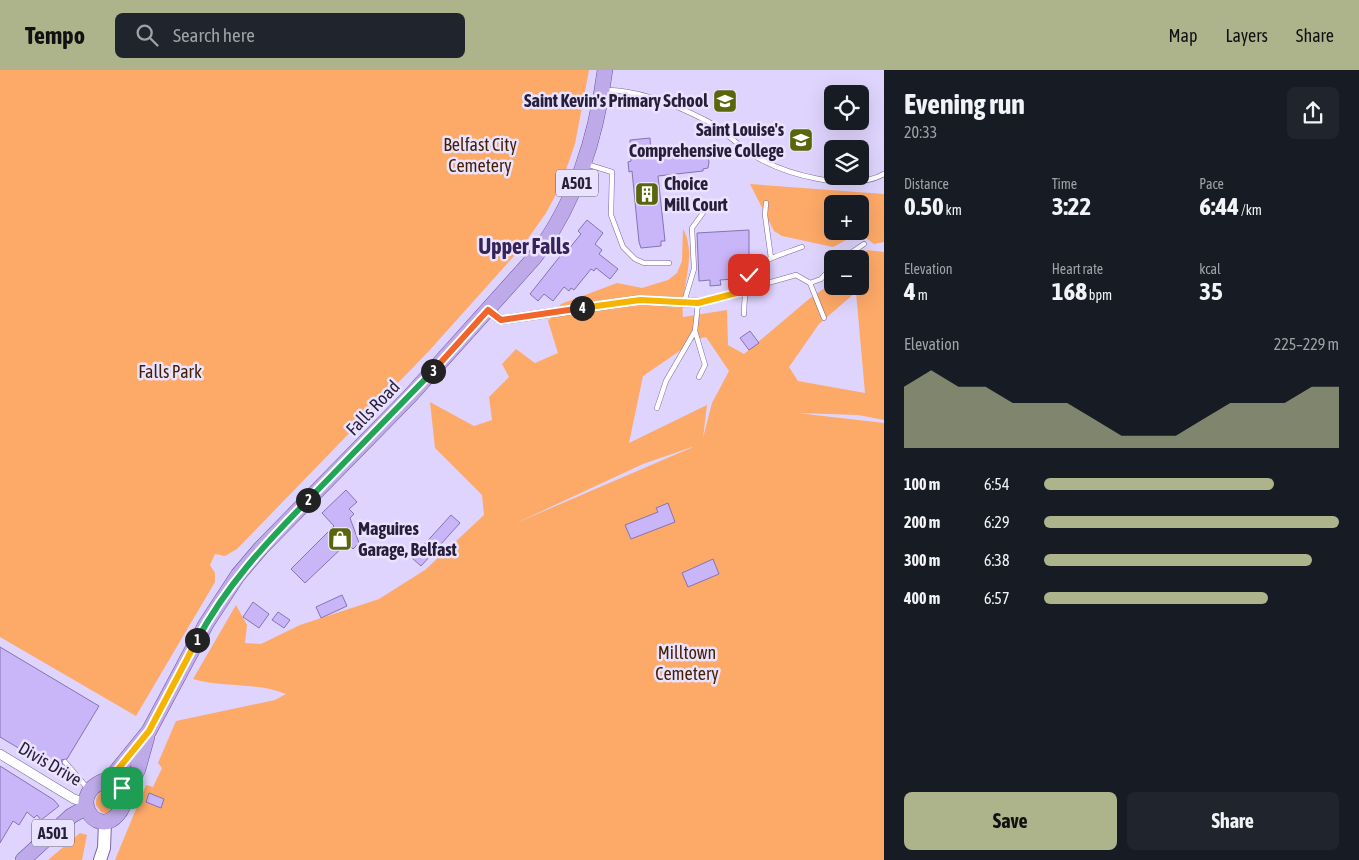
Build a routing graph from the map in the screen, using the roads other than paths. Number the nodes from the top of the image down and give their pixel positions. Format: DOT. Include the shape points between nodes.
graph roads {
  1 [pos="605,70"];
  2 [pos="602,90"];
  3 [pos="585,163"];
  4 [pos="884,174"];
  5 [pos="766,203"];
  6 [pos="705,210"];
  7 [pos="864,244"];
  8 [pos="802,247"];
  9 [pos="855,250"];
  10 [pos="770,258"];
  11 [pos="669,263"];
  12 [pos="824,275"];
  13 [pos="810,283"];
  14 [pos="744,291"];
  15 [pos="684,302"];
  16 [pos="698,303"];
  17 [pos="488,310"];
  18 [pos="744,314"];
  19 [pos="824,318"];
  20 [pos="695,331"];
  21 [pos="699,377"];
  22 [pos="656,408"];
  23 [pos="149,731"];
  24 [pos="0,754"];
  25 [pos="65,762"];
  26 [pos="110,779"];
  27 [pos="125,796"];
  28 [pos="87,801"];
  29 [pos="105,822"];
  30 [pos="23,860"];
  31 [pos="100,860"];
  1 -- 2 [label="main road, Falls Road / A501"];
  2 -- 3 [label="main road, Falls Road / A501"];
  2 -- 4 [label="lane" via="636,95 686,111 709,122 772,166 792,173 836,181 863,181"];
  3 -- 11 [label="lane" via="612,172 611,215 623,248 644,263"];
  3 -- 17 [label="main road, Falls Road / A501" via="566,210 550,237"];
  5 -- 10 [label="lane"];
  6 -- 15 [label="lane" via="692,228 694,269"];
  7 -- 9 [label="lane"];
  8 -- 10 [label="lane"];
  10 -- 14 [label="lane" via="749,275"];
  12 -- 13 [label="lane"];
  13 -- 14 [label="lane" via="796,275"];
  13 -- 19 [label="lane"];
  14 -- 16 [label="lane"];
  14 -- 18 [label="lane"];
  15 -- 16 [label="street"];
  15 -- 17 [label="street" via="640,300 501,320"];
  16 -- 20 [label="lane"];
  17 -- 23 [label="main road, Falls Road / A501" via="238,575 203,630"];
  20 -- 21 [label="lane" via="705,365"];
  20 -- 22 [label="lane" via="666,381"];
  23 -- 26 [label="main road, Falls Road / A501"];
  23 -- 27 [label="main road, Falls Road / A501"];
  24 -- 28 [label="street, Divis Drive" via="74,799"];
  25 -- 28 [label="lane"];
  26 -- 27 [label="main road" via="119,784"];
  26 -- 28 [label="main road, A501" via="99,784"];
  27 -- 29 [label="main road, A501" via="117,815"];
  28 -- 29 [label="main road, A501" via="94,819"];
  28 -- 30 [label="main road, A501"];
  29 -- 31 [label="main road"];
}
